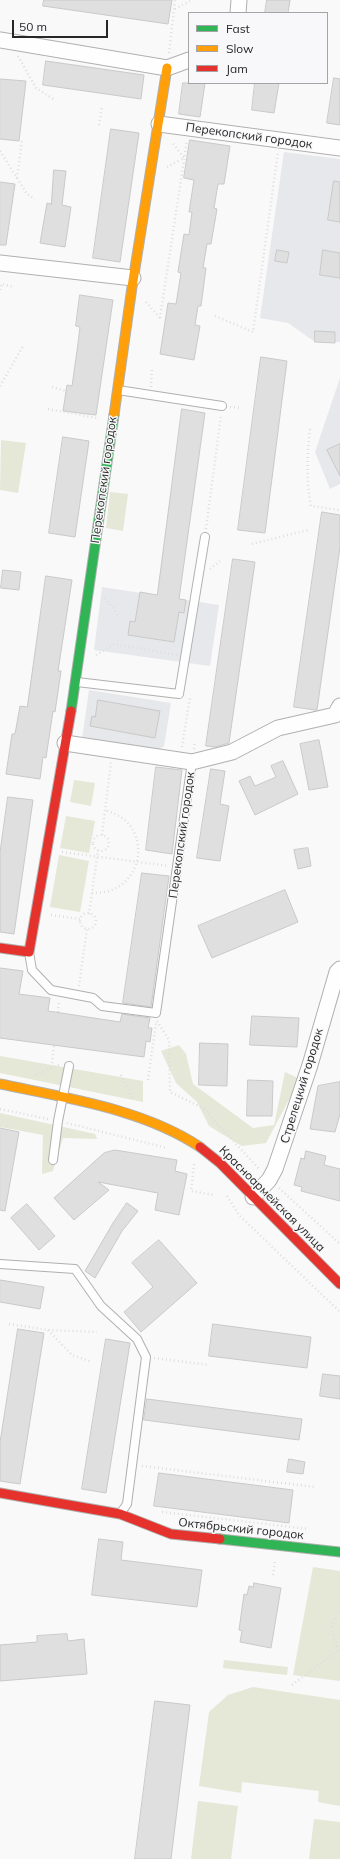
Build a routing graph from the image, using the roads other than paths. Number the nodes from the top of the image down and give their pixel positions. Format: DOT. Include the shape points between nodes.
graph roads {
  1 [pos="240,0"];
  2 [pos="238,12"];
  3 [pos="5,40"];
  4 [pos="188,60"];
  5 [pos="167,68"];
  6 [pos="159,124"];
  7 [pos="340,148"];
  8 [pos="0,263"];
  9 [pos="133,278"];
  10 [pos="117,390"];
  11 [pos="222,406"];
  12 [pos="205,537"];
  13 [pos="76,682"];
  14 [pos="340,706"];
  15 [pos="65,744"];
  16 [pos="186,761"];
  17 [pos="0,948"];
  18 [pos="29,952"];
  19 [pos="340,969"];
  20 [pos="69,1066"];
  21 [pos="0,1084"];
  22 [pos="62,1098"];
  23 [pos="53,1160"];
  24 [pos="253,1197"];
  25 [pos="0,1264"];
  26 [pos="340,1284"];
  27 [pos="0,1493"];
  28 [pos="120,1514"];
  29 [pos="340,1552"];
  1 -- 2 [label="street"];
  3 -- 5 [label="street"];
  4 -- 5 [label="street"];
  5 -- 6 [label="street, Перекопский городок"];
  6 -- 7 [label="street, Перекопский городок"];
  6 -- 9 [label="street, Перекопский городок"];
  8 -- 9 [label="street"];
  9 -- 10 [label="street, Перекопский городок"];
  10 -- 11 [label="lane"];
  10 -- 13 [label="street, Перекопский городок"];
  12 -- 13 [label="lane" via="179,694"];
  13 -- 15 [label="street, Перекопский городок"];
  14 -- 16 [label="street" via="335,715 278,728 232,752"];
  15 -- 16 [label="street, Перекопский городок"];
  15 -- 18 [label="street, Перекопский городок"];
  16 -- 18 [label="lane, Перекопский городок" via="177,867 156,1013 102,1006 93,998 52,990 32,970"];
  17 -- 18 [label="street"];
  19 -- 24 [label="street, Стрелецкий городок" via="276,1169"];
  20 -- 22 [label="lane"];
  21 -- 22 [label="street, Красноармейская улица"];
  22 -- 23 [label="lane"];
  22 -- 24 [label="street, Красноармейская улица" via="142,1117 190,1139 224,1166"];
  24 -- 26 [label="street, Красноармейская улица"];
  25 -- 28 [label="lane" via="75,1270 101,1306 137,1339 146,1357 127,1504"];
  27 -- 28 [label="street, Октябрьский городок"];
  28 -- 29 [label="street, Октябрьский городок" via="171,1534"];
}
